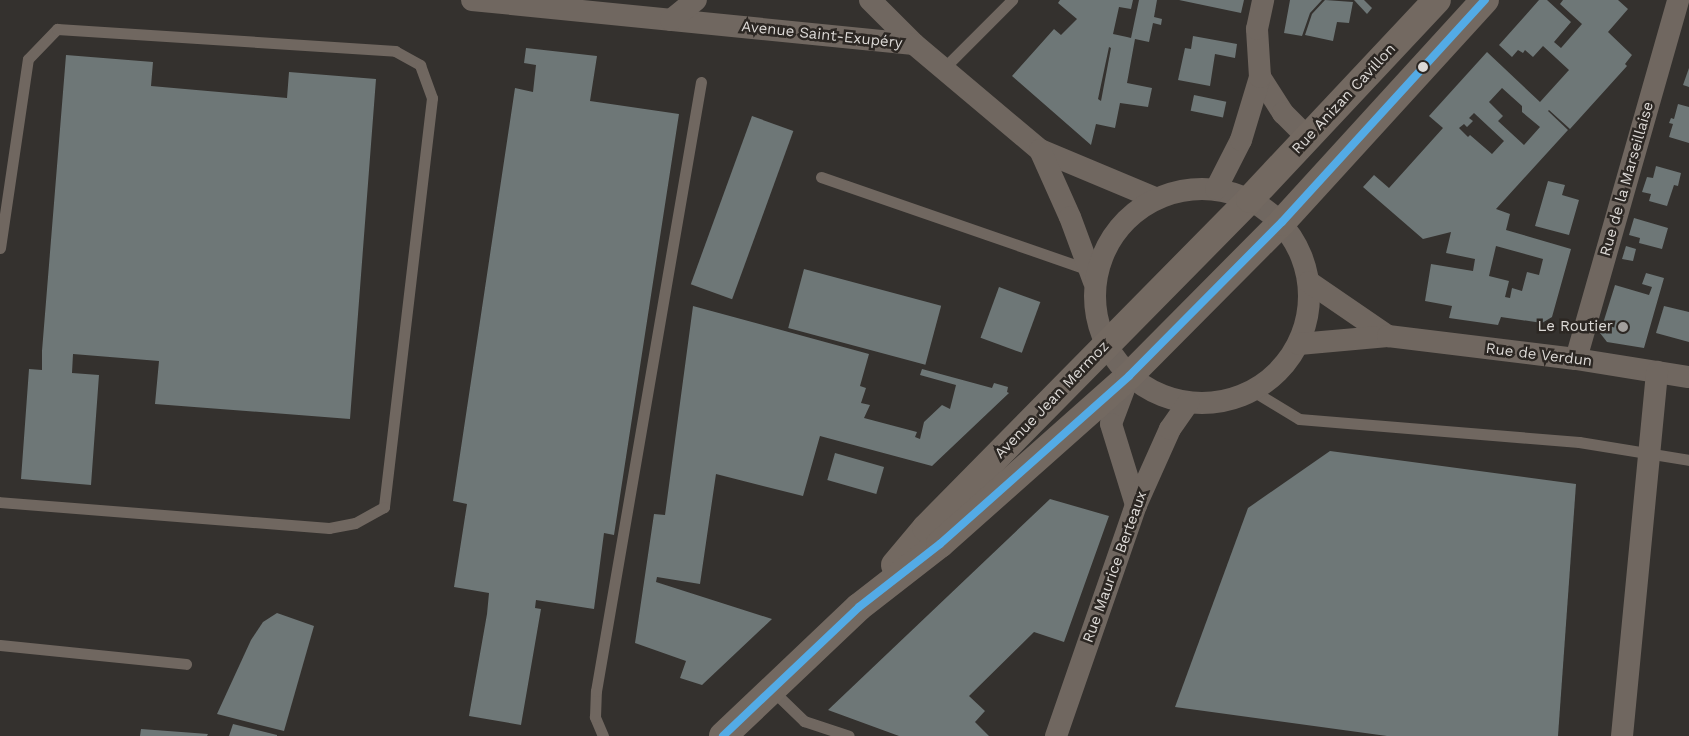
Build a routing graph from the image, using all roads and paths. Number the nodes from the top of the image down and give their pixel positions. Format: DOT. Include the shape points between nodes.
graph roads {
  1 [pos="472,0"];
  2 [pos="696,0"];
  3 [pos="870,0"];
  4 [pos="1012,0"];
  5 [pos="1263,0"];
  6 [pos="1437,0"];
  7 [pos="1485,0"];
  8 [pos="1678,0"];
  9 [pos="671,20"];
  10 [pos="914,44"];
  11 [pos="943,68"];
  12 [pos="1260,77"];
  13 [pos="701,82"];
  14 [pos="1307,138"];
  15 [pos="1040,150"];
  16 [pos="821,177"];
  17 [pos="1216,188"];
  18 [pos="1155,198"];
  19 [pos="1250,199"];
  20 [pos="1282,222"];
  21 [pos="0,248"];
  22 [pos="1092,276"];
  23 [pos="1309,282"];
  24 [pos="1388,336"];
  25 [pos="1299,344"];
  26 [pos="1106,345"];
  27 [pos="1576,359"];
  28 [pos="1656,372"];
  29 [pos="1129,376"];
  30 [pos="1689,377"];
  31 [pos="1253,391"];
  32 [pos="1188,403"];
  33 [pos="1649,454"];
  34 [pos="1689,460"];
  35 [pos="0,502"];
  36 [pos="1136,505"];
  37 [pos="860,607"];
  38 [pos="0,645"];
  39 [pos="186,664"];
  40 [pos="772,690"];
  41 [pos="603,736"];
  42 [pos="723,736"];
  43 [pos="850,736"];
  44 [pos="1056,736"];
  45 [pos="1622,736"];
  1 -- 9 [label="street, Avenue Saint-Exupéry"];
  2 -- 9 [label="street"];
  3 -- 10 [label="street"];
  4 -- 11 [label="lane"];
  5 -- 12 [label="street" via="1257,29"];
  6 -- 14 [label="main road, Rue Anizan Cavillon"];
  7 -- 20 [label="main road"];
  8 -- 27 [label="street, Rue de la Marseillaise"];
  9 -- 10 [label="street, Avenue Saint-Exupéry"];
  10 -- 11 [label="street, Avenue Saint-Exupéry"];
  11 -- 15 [label="street, Avenue Saint-Exupéry"];
  12 -- 14 [label="street" via="1283,113"];
  12 -- 17 [label="street" via="1241,140"];
  13 -- 41 [label="lane" via="596,692 594,717"];
  14 -- 19 [label="main road, Rue Anizan Cavillon"];
  15 -- 18 [label="street, Avenue Saint-Exupéry"];
  15 -- 22 [label="street"];
  16 -- 22 [label="lane"];
  17 -- 18 [label="street" via="1185,189"];
  17 -- 19 [label="street"];
  18 -- 22 [label="street" via="1126,219 1105,248"];
  19 -- 20 [label="street"];
  19 -- 26 [label="main road, Avenue Jean Mermoz"];
  20 -- 23 [label="street" via="1300,250"];
  20 -- 29 [label="main road, Avenue Jean Mermoz"];
  21 -- 35 [label="lane" via="28,59 57,29 395,51 420,65 432,98 384,506 355,523 329,528"];
  22 -- 26 [label="street" via="1095,314"];
  23 -- 24 [label="street, Rue de Verdun"];
  23 -- 25 [label="street" via="1309,314"];
  24 -- 25 [label="street, Rue de Verdun"];
  24 -- 27 [label="street, Rue de Verdun"];
  25 -- 31 [label="street" via="1280,371"];
  26 -- 29 [label="street"];
  26 -- 37 [label="main road, Avenue Jean Mermoz" via="926,528"];
  27 -- 28 [label="street, Rue de Verdun"];
  28 -- 30 [label="street, Rue de Verdun"];
  28 -- 33 [label="street"];
  29 -- 32 [label="street" via="1156,394"];
  29 -- 36 [label="street" via="1111,424"];
  29 -- 37 [label="main road, Avenue Jean Mermoz" via="940,544"];
  31 -- 32 [label="street" via="1221,402"];
  31 -- 33 [label="lane" via="1299,419 1580,442"];
  32 -- 36 [label="street, Rue Maurice Berteaux" via="1170,429"];
  33 -- 34 [label="lane"];
  33 -- 45 [label="street"];
  36 -- 44 [label="street, Rue Maurice Berteaux"];
  37 -- 40 [label="main road, Avenue Jean Mermoz"];
  38 -- 39 [label="lane"];
  40 -- 42 [label="main road, Avenue Jean Mermoz"];
  40 -- 43 [label="lane" via="804,721"];
}
